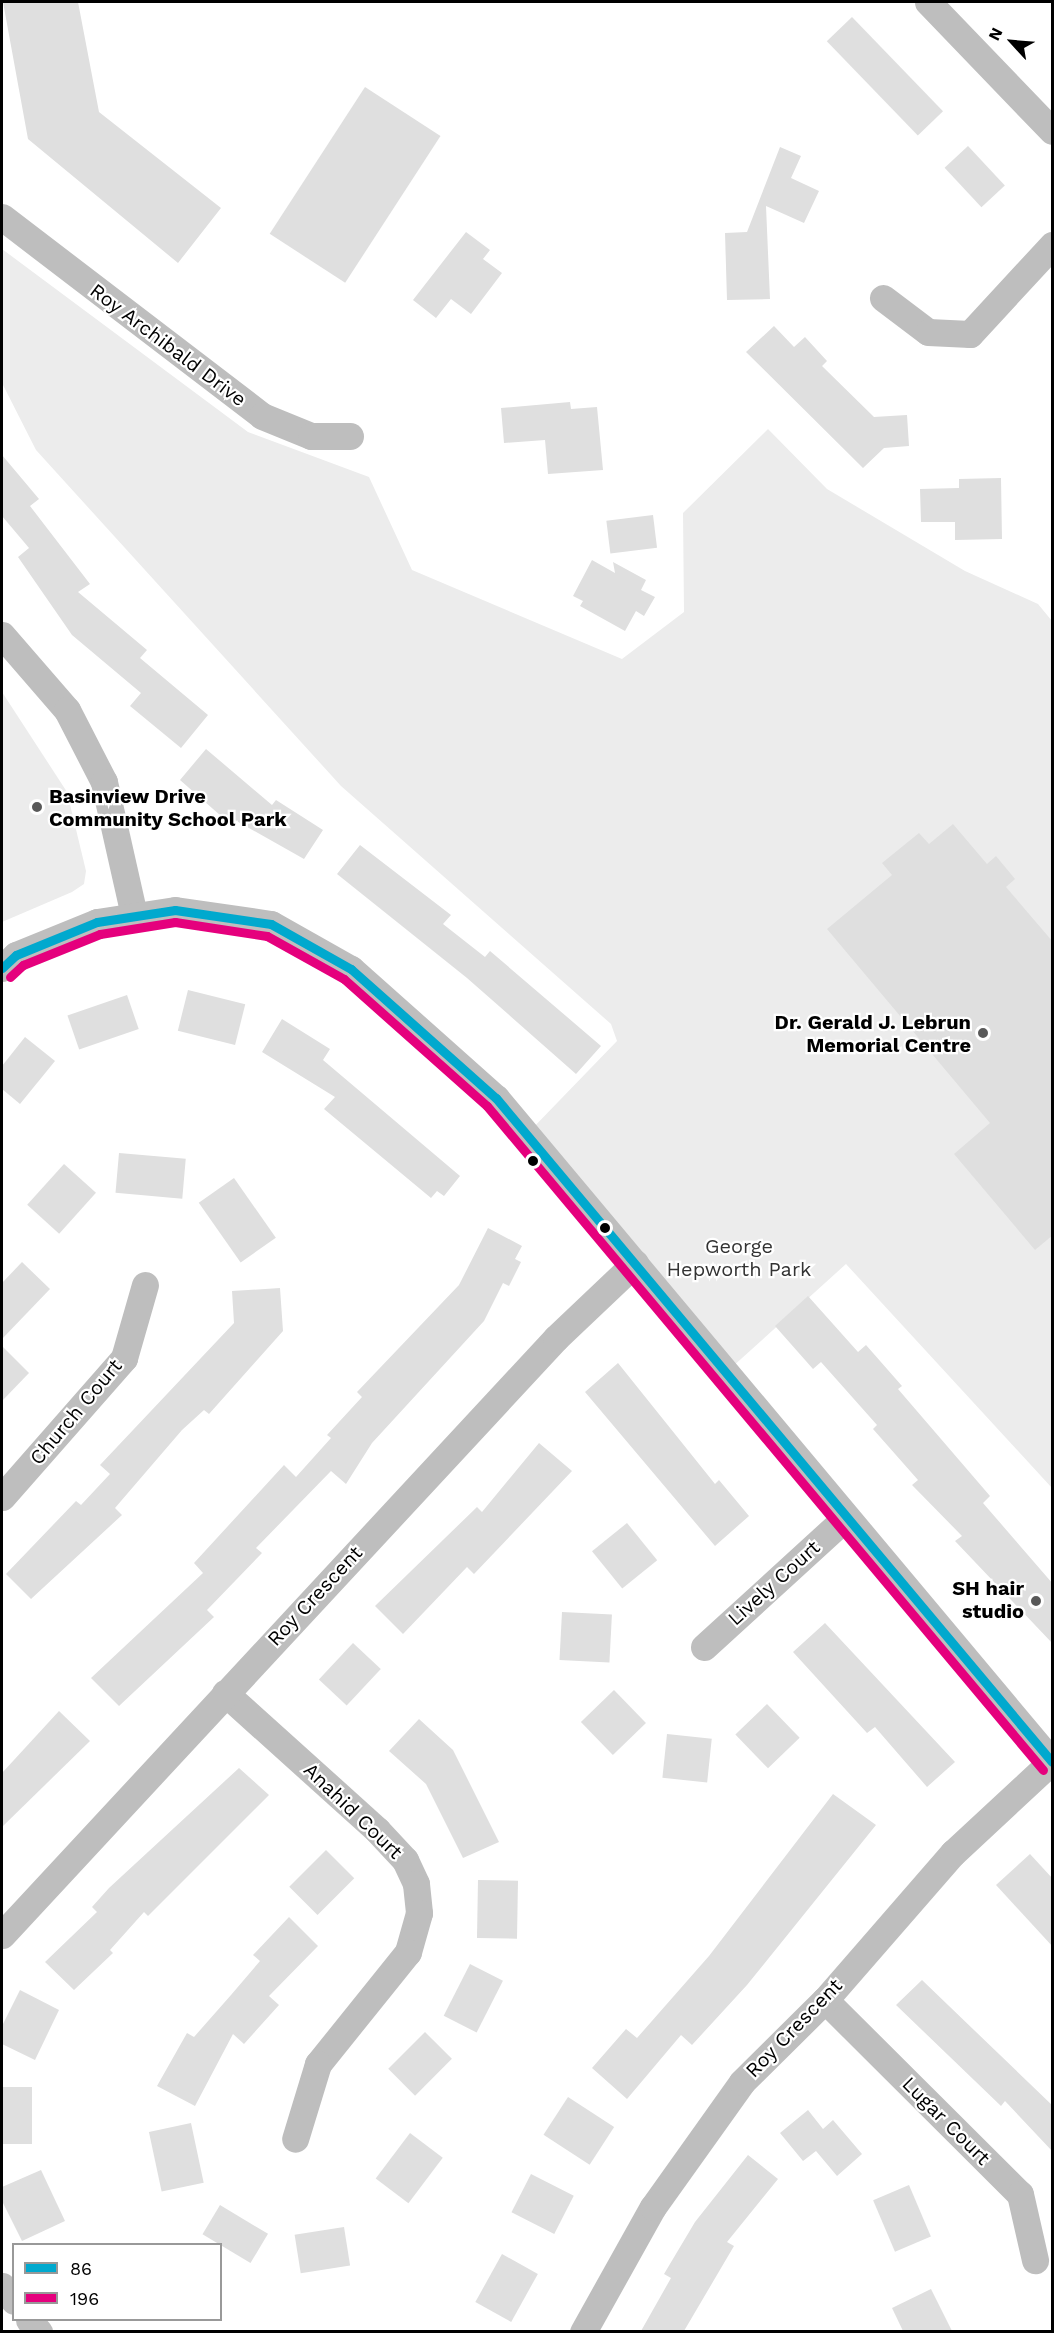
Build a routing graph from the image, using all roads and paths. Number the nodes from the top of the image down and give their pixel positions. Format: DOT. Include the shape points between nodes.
graph roads {
  1 [pos="928,2"];
  2 [pos="1053,131"];
  3 [pos="2,218"];
  4 [pos="1053,245"];
  5 [pos="883,298"];
  6 [pos="350,436"];
  7 [pos="2,635"];
  8 [pos="134,915"];
  9 [pos="2,968"];
  10 [pos="635,1263"];
  11 [pos="145,1285"];
  12 [pos="2,1497"];
  13 [pos="844,1519"];
  14 [pos="704,1647"];
  15 [pos="225,1693"];
  16 [pos="1052,1761"];
  17 [pos="2,1935"];
  18 [pos="825,2000"];
  19 [pos="295,2139"];
  20 [pos="1035,2260"];
  21 [pos="2,2286"];
  22 [pos="12,2298"];
  23 [pos="583,2331"];
  1 -- 2 [label="street"];
  3 -- 6 [label="street, Roy Archibald Drive" via="262,416 311,436"];
  4 -- 5 [label="street" via="970,334 928,332"];
  7 -- 8 [label="street" via="67,710 104,782"];
  8 -- 9 [label="street" via="59,936"];
  8 -- 10 [label="street" via="212,912 271,924 351,969 496,1098"];
  10 -- 13 [label="street"];
  10 -- 15 [label="street, Roy Crescent" via="556,1338"];
  11 -- 12 [label="street, Church Court" via="124,1358"];
  13 -- 14 [label="street, Lively Court"];
  13 -- 16 [label="street"];
  15 -- 17 [label="street, Roy Crescent"];
  15 -- 19 [label="street, Anahid Court" via="377,1830 405,1860 416,1884 419,1913 408,1952 318,2064"];
  16 -- 18 [label="street, Roy Crescent" via="953,1854"];
  18 -- 20 [label="street, Lugar Court" via="1020,2194"];
  18 -- 23 [label="street, Roy Crescent" via="742,2082 696,2142"];
  21 -- 22 [label="street"];
}
